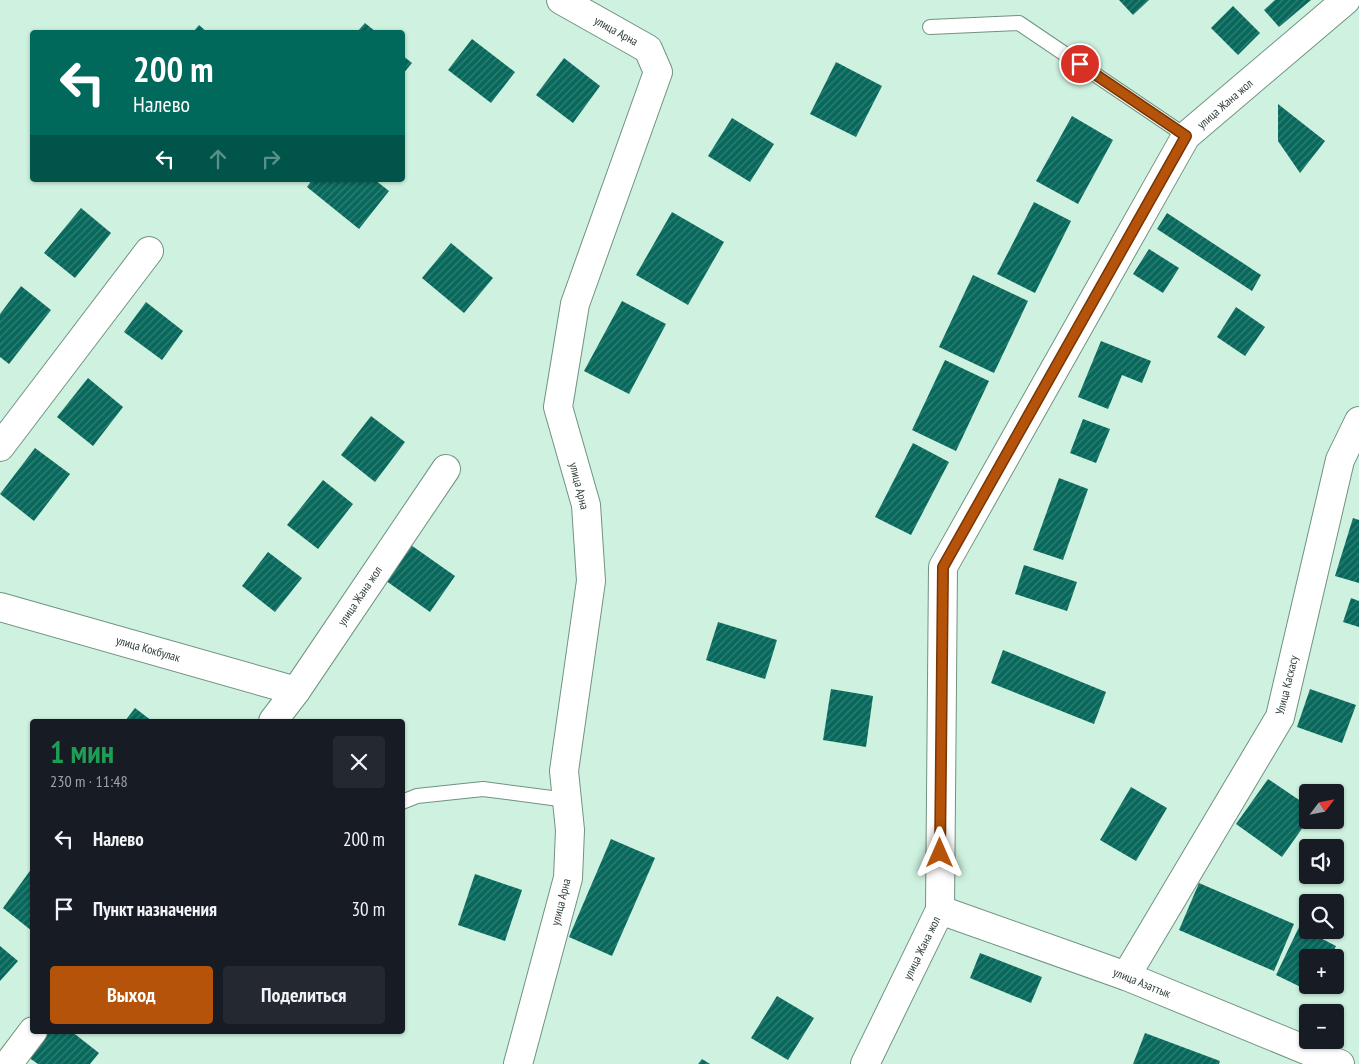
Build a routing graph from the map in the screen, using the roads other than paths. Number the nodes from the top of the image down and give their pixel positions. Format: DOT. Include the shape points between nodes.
graph roads {
  1 [pos="561,0"];
  2 [pos="1346,0"];
  3 [pos="930,27"];
  4 [pos="1186,136"];
  5 [pos="149,251"];
  6 [pos="1359,421"];
  7 [pos="0,447"];
  8 [pos="446,469"];
  9 [pos="0,607"];
  10 [pos="296,691"];
  11 [pos="275,719"];
  12 [pos="568,800"];
  13 [pos="405,801"];
  14 [pos="940,910"];
  15 [pos="1126,976"];
  16 [pos="32,1034"];
  17 [pos="8,1064"];
  18 [pos="518,1064"];
  19 [pos="865,1064"];
  20 [pos="1340,1064"];
  1 -- 12 [label="street, улица Арна" via="648,49 658,72 575,304 558,407 586,505 591,581 564,771"];
  2 -- 4 [label="street, улица Жана жол"];
  3 -- 4 [label="lane" via="1019,23"];
  4 -- 14 [label="street, улица Жана жол" via="943,567"];
  5 -- 7 [label="street"];
  6 -- 15 [label="street, Улица Каскасу" via="1340,460 1280,717"];
  8 -- 10 [label="street, улица Жана жол"];
  9 -- 10 [label="street, улица Кокбулак"];
  10 -- 11 [label="street, улица Жана жол"];
  12 -- 13 [label="lane" via="483,789 418,796"];
  12 -- 18 [label="street, улица Арна" via="568,878"];
  14 -- 15 [label="street, улица Азаттык"];
  14 -- 19 [label="street, улица Жана жол"];
  15 -- 20 [label="street, улица Азаттык"];
  16 -- 17 [label="street"];
}
